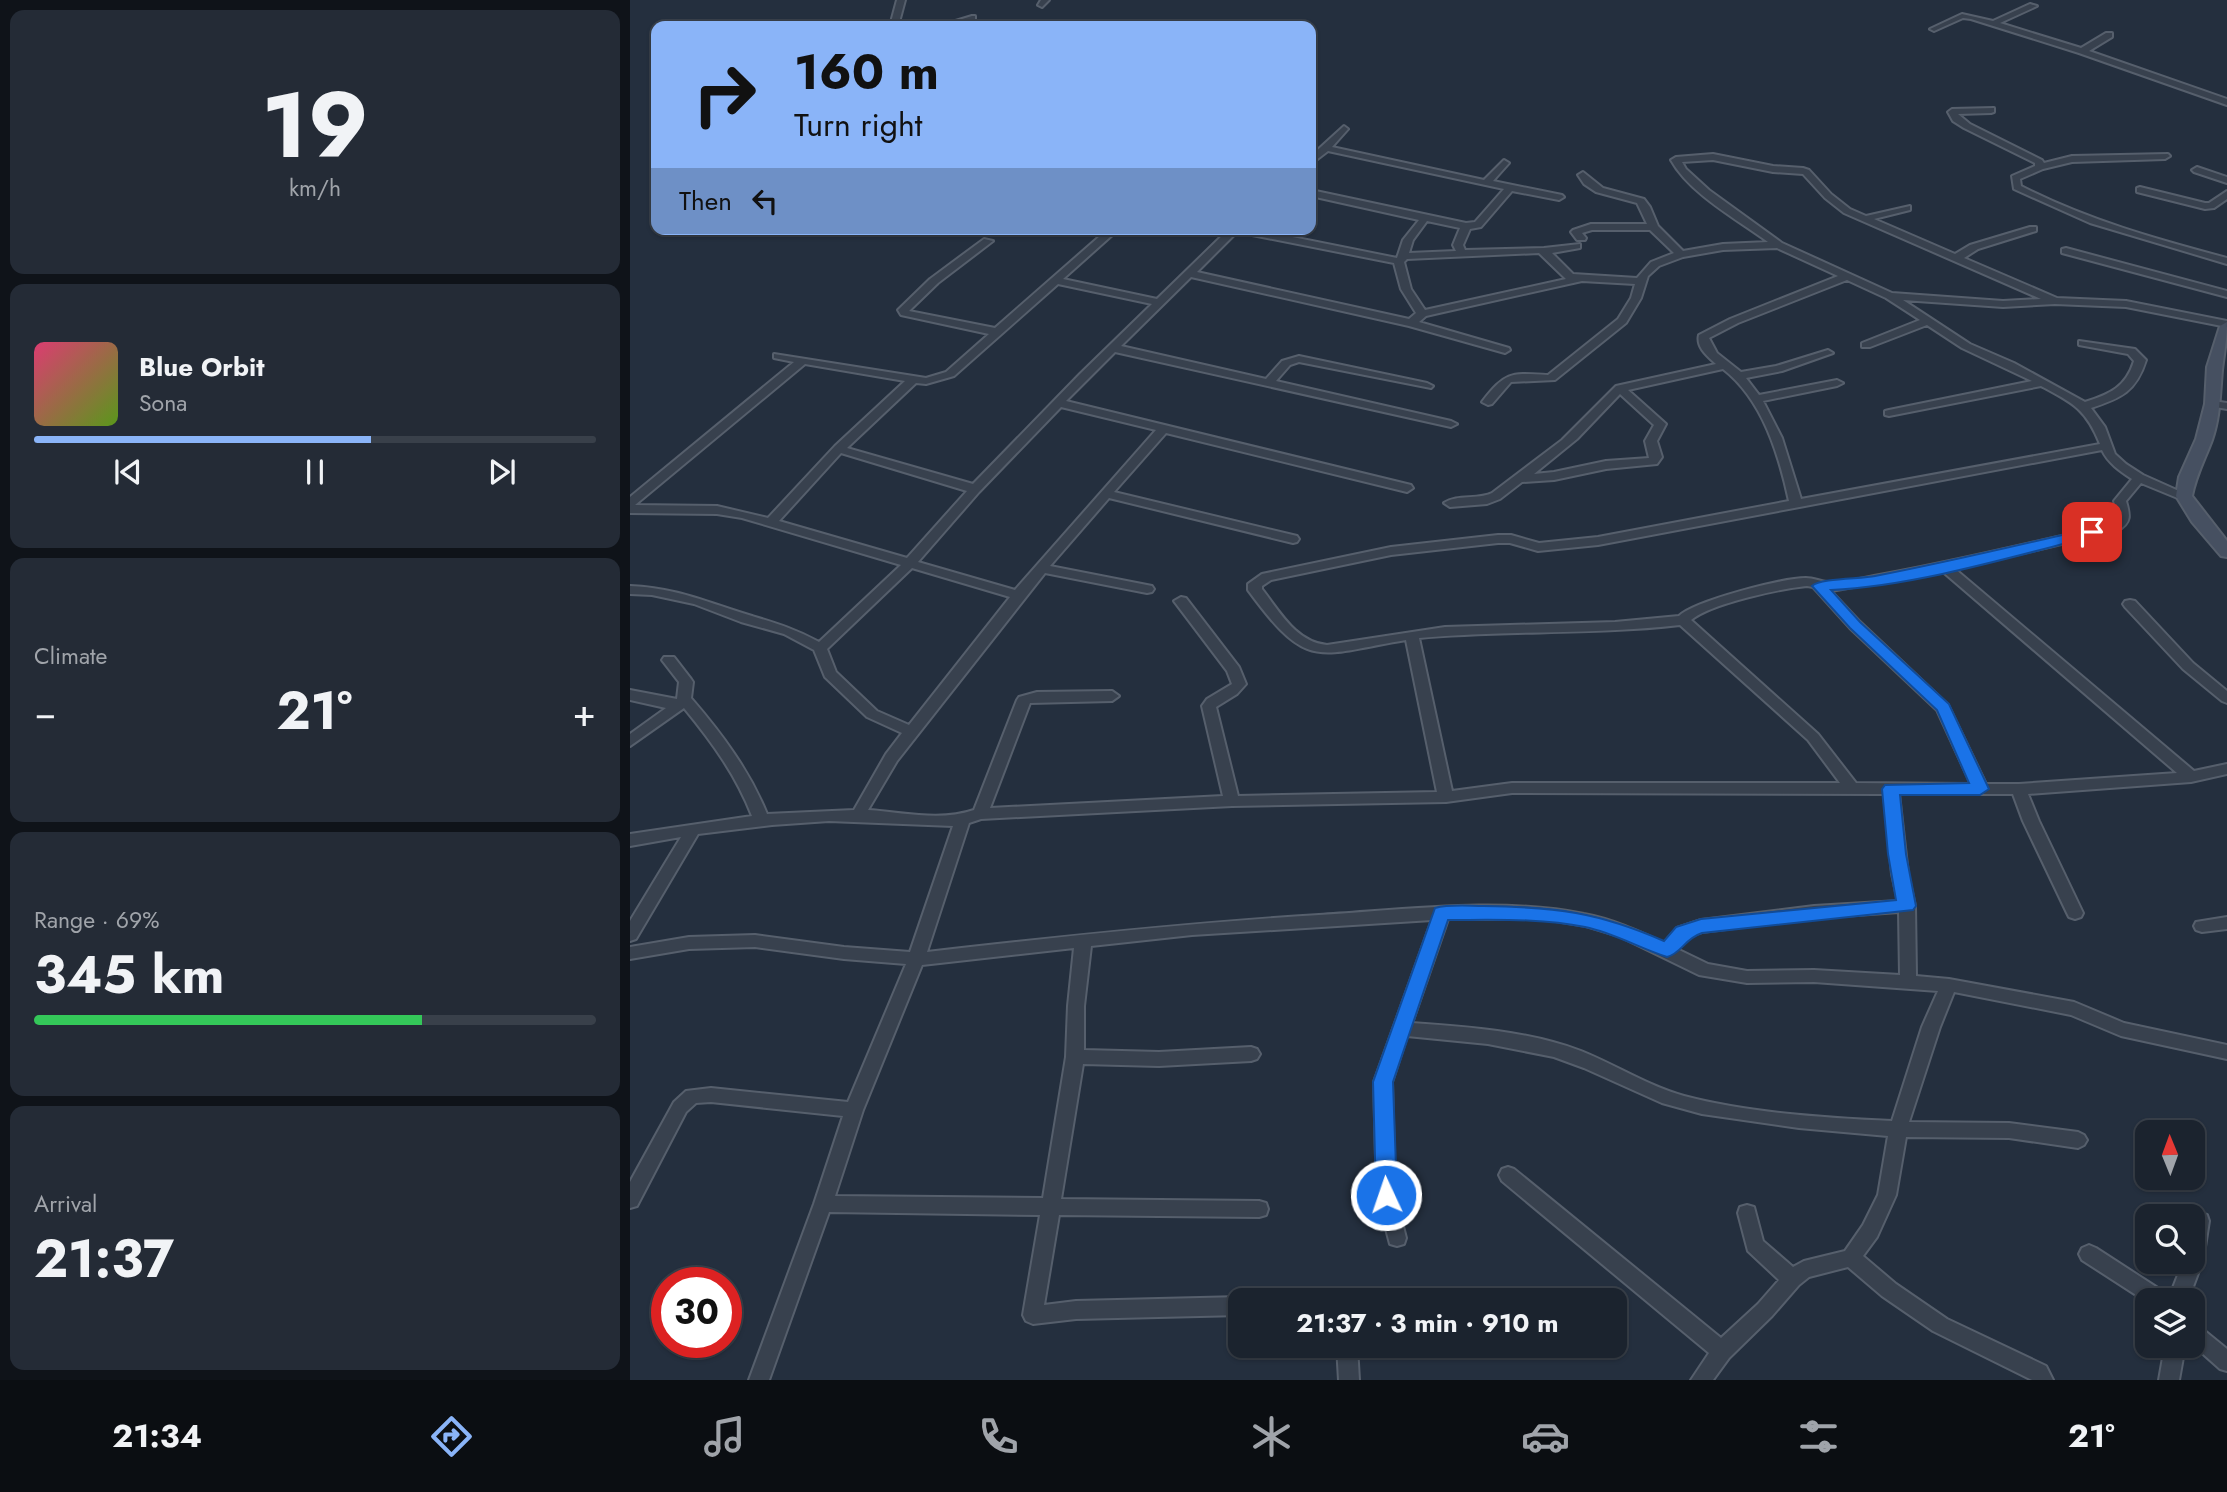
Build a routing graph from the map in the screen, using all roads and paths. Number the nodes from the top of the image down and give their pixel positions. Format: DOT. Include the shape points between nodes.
graph roads {
  1 [pos="901,0"];
  2 [pos="2033,6"];
  3 [pos="972,18"];
  4 [pos="895,21"];
  5 [pos="961,21"];
  6 [pos="1992,24"];
  7 [pos="1934,29"];
  8 [pos="2109,35"];
  9 [pos="2082,51"];
  10 [pos="2227,102"];
  11 [pos="1992,110"];
  12 [pos="1344,129"];
  13 [pos="1326,148"];
  14 [pos="2165,156"];
  15 [pos="1316,157"];
  16 [pos="1504,163"];
  17 [pos="2039,167"];
  18 [pos="2197,170"];
  19 [pos="1583,175"];
  20 [pos="2227,180"];
  21 [pos="1488,181"];
  22 [pos="1510,188"];
  23 [pos="2140,190"];
  24 [pos="2227,194"];
  25 [pos="1316,195"];
  26 [pos="1559,197"];
  27 [pos="1907,208"];
  28 [pos="1425,218"];
  29 [pos="1864,219"];
  30 [pos="1466,226"];
  31 [pos="1653,227"];
  32 [pos="2033,229"];
  33 [pos="1107,235"];
  34 [pos="1229,235"];
  35 [pos="1268,235"];
  36 [pos="988,241"];
  37 [pos="1778,245"];
  38 [pos="1543,251"];
  39 [pos="2066,251"];
  40 [pos="1462,254"];
  41 [pos="1681,254"];
  42 [pos="1958,257"];
  43 [pos="1401,259"];
  44 [pos="2227,261"];
  45 [pos="1191,274"];
  46 [pos="1846,277"];
  47 [pos="1578,279"];
  48 [pos="1057,281"];
  49 [pos="1640,282"];
  50 [pos="2227,294"];
  51 [pos="1890,296"];
  52 [pos="2056,301"];
  53 [pos="1161,303"];
  54 [pos="1422,314"];
  55 [pos="1925,322"];
  56 [pos="1411,323"];
  57 [pos="2227,325"];
  58 [pos="998,332"];
  59 [pos="2083,343"];
  60 [pos="1866,345"];
  61 [pos="1114,348"];
  62 [pos="1505,350"];
  63 [pos="1828,354"];
  64 [pos="778,356"];
  65 [pos="802,361"];
  66 [pos="1727,365"];
  67 [pos="1739,376"];
  68 [pos="913,379"];
  69 [pos="2043,382"];
  70 [pos="1269,383"];
  71 [pos="1837,383"];
  72 [pos="1427,386"];
  73 [pos="1620,388"];
  74 [pos="1759,399"];
  75 [pos="1488,402"];
  76 [pos="1060,403"];
  77 [pos="2220,405"];
  78 [pos="2084,406"];
  79 [pos="1889,413"];
  80 [pos="1451,424"];
  81 [pos="1163,429"];
  82 [pos="2106,446"];
  83 [pos="839,449"];
  84 [pos="2138,478"];
  85 [pos="1520,479"];
  86 [pos="1406,488"];
  87 [pos="975,489"];
  88 [pos="1107,494"];
  89 [pos="2184,496"];
  90 [pos="630,503"];
  91 [pos="1450,503"];
  92 [pos="1796,503"];
  93 [pos="630,509"];
  94 [pos="772,521"];
  95 [pos="1293,539"];
  96 [pos="2227,552"];
  97 [pos="911,562"];
  98 [pos="1945,567"];
  99 [pos="1041,568"];
  100 [pos="1819,586"];
  101 [pos="1147,589"];
  102 [pos="630,590"];
  103 [pos="1018,595"];
  104 [pos="1181,601"];
  105 [pos="2130,604"];
  106 [pos="1684,620"];
  107 [pos="1412,635"];
  108 [pos="820,648"];
  109 [pos="669,660"];
  110 [pos="630,695"];
  111 [pos="1112,696"];
  112 [pos="2227,698"];
  113 [pos="681,703"];
  114 [pos="912,732"];
  115 [pos="630,741"];
  116 [pos="2227,769"];
  117 [pos="2191,777"];
  118 [pos="1891,789"];
  119 [pos="1980,789"];
  120 [pos="2019,789"];
  121 [pos="1853,790"];
  122 [pos="1446,797"];
  123 [pos="1232,801"];
  124 [pos="980,814"];
  125 [pos="858,815"];
  126 [pos="762,821"];
  127 [pos="962,822"];
  128 [pos="693,829"];
  129 [pos="630,840"];
  130 [pos="1906,906"];
  131 [pos="1442,913"];
  132 [pos="2075,913"];
  133 [pos="2227,923"];
  134 [pos="2202,926"];
  135 [pos="630,935"];
  136 [pos="1083,943"];
  137 [pos="1667,950"];
  138 [pos="630,953"];
  139 [pos="916,959"];
  140 [pos="1908,980"];
  141 [pos="1949,985"];
  142 [pos="1400,1029"];
  143 [pos="2227,1052"];
  144 [pos="1251,1054"];
  145 [pos="1075,1057"];
  146 [pos="854,1110"];
  147 [pos="1898,1129"];
  148 [pos="2078,1140"];
  149 [pos="1508,1175"];
  150 [pos="630,1200"];
  151 [pos="823,1204"];
  152 [pos="1050,1206"];
  153 [pos="1259,1209"];
  154 [pos="1747,1213"];
  155 [pos="1397,1238"];
  156 [pos="2089,1254"];
  157 [pos="1851,1258"];
  158 [pos="1791,1279"];
  159 [pos="2141,1288"];
  160 [pos="1228,1306"];
  161 [pos="2205,1344"];
  162 [pos="1722,1351"];
  163 [pos="1348,1358"];
  164 [pos="2173,1358"];
  165 [pos="2227,1362"];
  166 [pos="759,1380"];
  167 [pos="1349,1380"];
  168 [pos="1701,1380"];
  169 [pos="2043,1380"];
  170 [pos="2169,1380"];
  1 -- 4 [label="street"];
  2 -- 6 [label="street"];
  3 -- 5 [label="street"];
  6 -- 7 [label="street" via="1962,16"];
  6 -- 9 [label="street"];
  8 -- 9 [label="street"];
  9 -- 10 [label="street"];
  11 -- 17 [label="street" via="1952,112 1956,119 2034,158"];
  12 -- 13 [label="street"];
  13 -- 15 [label="street"];
  13 -- 21 [label="street"];
  14 -- 17 [label="street" via="2072,159"];
  16 -- 21 [label="street"];
  17 -- 44 [label="street" via="2015,178 2017,187 2108,227"];
  18 -- 20 [label="street"];
  19 -- 31 [label="street" via="1599,190 1640,200"];
  21 -- 22 [label="street"];
  22 -- 26 [label="street"];
  22 -- 30 [label="street" via="1478,225"];
  23 -- 24 [label="street" via="2205,206"];
  25 -- 28 [label="street"];
  27 -- 29 [label="street"];
  28 -- 30 [label="street"];
  28 -- 43 [label="street"];
  29 -- 37 [label="street" via="1828,196 1806,172 1713,157 1676,160 1706,192"];
  29 -- 42 [label="street"];
  30 -- 40 [label="street" via="1458,244"];
  31 -- 38 [label="street" via="1591,228 1576,232 1578,242"];
  31 -- 41 [label="street"];
  32 -- 42 [label="street" via="1974,247"];
  33 -- 48 [label="street"];
  34 -- 45 [label="street"];
  35 -- 43 [label="street"];
  36 -- 58 [label="street" via="903,310"];
  37 -- 41 [label="street"];
  37 -- 46 [label="street"];
  38 -- 40 [label="street"];
  38 -- 47 [label="street"];
  39 -- 50 [label="street"];
  40 -- 43 [label="street"];
  41 -- 49 [label="street" via="1647,269"];
  42 -- 52 [label="street"];
  43 -- 54 [label="street" via="1406,289"];
  45 -- 53 [label="street"];
  45 -- 56 [label="street"];
  46 -- 51 [label="street"];
  46 -- 66 [label="street" via="1703,337 1709,352"];
  47 -- 49 [label="street"];
  47 -- 54 [label="street"];
  48 -- 53 [label="street"];
  48 -- 58 [label="street"];
  49 -- 75 [label="street" via="1622,321 1551,378 1507,380"];
  51 -- 52 [label="street" via="2003,304"];
  51 -- 55 [label="street"];
  52 -- 57 [label="street" via="2126,304"];
  53 -- 61 [label="street"];
  54 -- 56 [label="street"];
  55 -- 60 [label="street"];
  55 -- 69 [label="street"];
  56 -- 62 [label="street"];
  57 -- 77 [label="street" via="2215,368"];
  58 -- 68 [label="street" via="950,374 934,380"];
  59 -- 78 [label="street" via="2131,351 2140,360 2128,389"];
  61 -- 70 [label="street"];
  61 -- 76 [label="street"];
  63 -- 67 [label="street"];
  64 -- 65 [label="street"];
  65 -- 68 [label="street"];
  65 -- 90 [label="street"];
  66 -- 67 [label="street"];
  66 -- 73 [label="street"];
  67 -- 74 [label="street"];
  68 -- 83 [label="street"];
  69 -- 78 [label="street"];
  69 -- 79 [label="street"];
  70 -- 72 [label="street" via="1286,363 1299,359"];
  70 -- 80 [label="street"];
  71 -- 74 [label="street"];
  73 -- 85 [label="street" via="1565,444"];
  73 -- 85 [label="street" via="1660,424 1651,441 1653,461"];
  74 -- 92 [label="street" via="1788,464"];
  76 -- 81 [label="street"];
  76 -- 87 [label="street"];
  77 -- 89 [label="street" via="2187,477"];
  78 -- 82 [label="street"];
  81 -- 86 [label="street"];
  81 -- 88 [label="street"];
  82 -- 84 [label="street" via="2122,467"];
  82 -- 92 [label="street"];
  83 -- 87 [label="street"];
  83 -- 94 [label="street"];
  84 -- 89 [label="street"];
  84 -- 98 [label="street" via="2120,501 2124,516 2113,528"];
  85 -- 91 [label="street" via="1487,500"];
  87 -- 97 [label="street"];
  88 -- 95 [label="street"];
  88 -- 99 [label="street"];
  89 -- 96 [label="street"];
  92 -- 107 [label="street" via="1557,547 1498,539 1391,551 1267,577 1255,584 1255,590 1294,636 1307,645 1328,648"];
  93 -- 94 [label="street" via="717,510"];
  94 -- 97 [label="street"];
  97 -- 103 [label="street"];
  97 -- 108 [label="street"];
  98 -- 100 [label="street"];
  98 -- 117 [label="street"];
  99 -- 101 [label="street"];
  99 -- 103 [label="street"];
  100 -- 106 [label="street" via="1801,582 1745,593"];
  100 -- 119 [label="street" via="1943,708"];
  102 -- 108 [label="street" via="698,601 789,631"];
  103 -- 114 [label="street"];
  104 -- 123 [label="street" via="1234,670 1239,684 1209,706"];
  105 -- 112 [label="street" via="2188,666"];
  106 -- 107 [label="street" via="1635,627"];
  106 -- 121 [label="street" via="1813,737"];
  107 -- 122 [label="street"];
  108 -- 114 [label="street" via="830,674 872,714"];
  109 -- 113 [label="street" via="686,682"];
  110 -- 113 [label="street"];
  111 -- 124 [label="street" via="1024,700"];
  113 -- 115 [label="street"];
  113 -- 126 [label="street" via="730,754"];
  114 -- 125 [label="street"];
  116 -- 117 [label="street"];
  117 -- 120 [label="street"];
  118 -- 119 [label="street"];
  118 -- 121 [label="street"];
  118 -- 130 [label="street"];
  119 -- 120 [label="street"];
  120 -- 132 [label="street"];
  121 -- 122 [label="street" via="1512,788"];
  122 -- 123 [label="street"];
  123 -- 124 [label="street"];
  124 -- 127 [label="street"];
  125 -- 126 [label="street"];
  125 -- 127 [label="street"];
  126 -- 128 [label="street"];
  127 -- 139 [label="street"];
  128 -- 129 [label="street"];
  128 -- 135 [label="street"];
  130 -- 137 [label="street" via="1701,926 1683,932"];
  130 -- 140 [label="street"];
  131 -- 136 [label="street" via="1192,929"];
  131 -- 137 [label="street" via="1544,914 1586,920"];
  131 -- 142 [label="street"];
  133 -- 134 [label="street"];
  136 -- 139 [label="street"];
  136 -- 145 [label="street"];
  137 -- 140 [label="street" via="1706,970 1747,977"];
  138 -- 139 [label="street" via="689,943 755,942"];
  139 -- 146 [label="street"];
  140 -- 141 [label="street"];
  141 -- 143 [label="street" via="2074,1009 2121,1029"];
  141 -- 147 [label="street"];
  142 -- 147 [label="street" via="1558,1052 1678,1102"];
  142 -- 155 [label="street" via="1383,1082 1386,1195"];
  144 -- 145 [label="street"];
  145 -- 152 [label="street"];
  146 -- 150 [label="street" via="692,1096 680,1107"];
  146 -- 151 [label="street"];
  147 -- 148 [label="street" via="2024,1131"];
  147 -- 157 [label="street" via="1887,1195 1871,1231"];
  149 -- 162 [label="street"];
  151 -- 152 [label="street"];
  151 -- 166 [label="street"];
  152 -- 153 [label="street"];
  152 -- 160 [label="street" via="1033,1315"];
  154 -- 158 [label="street" via="1755,1245"];
  156 -- 159 [label="street"];
  157 -- 158 [label="street" via="1804,1270"];
  157 -- 169 [label="street" via="1940,1325 2039,1373"];
  158 -- 162 [label="street"];
  161 -- 165 [label="street"];
  162 -- 168 [label="street"];
  163 -- 167 [label="street"];
  164 -- 170 [label="street"];
}
